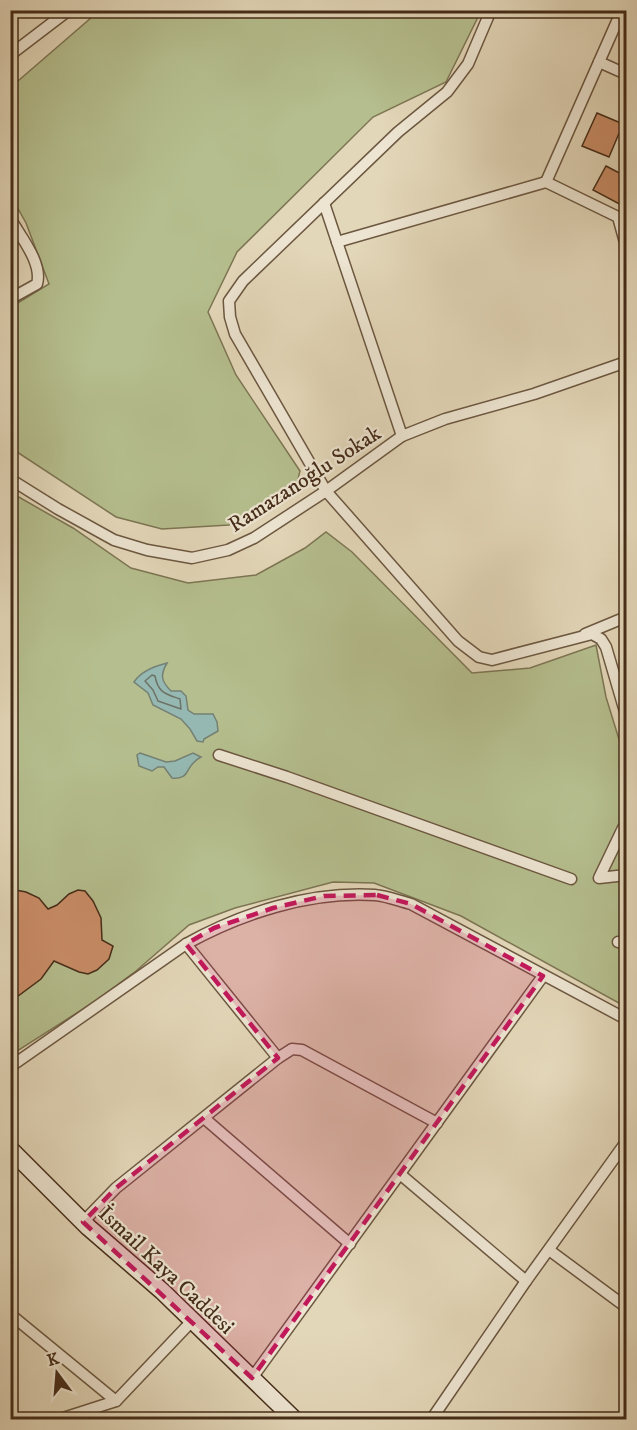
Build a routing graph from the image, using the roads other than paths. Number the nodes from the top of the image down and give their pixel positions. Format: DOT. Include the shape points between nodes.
graph roads {
  1 [pos="69,10"];
  2 [pos="491,10"];
  3 [pos="622,10"];
  4 [pos="10,55"];
  5 [pos="599,62"];
  6 [pos="627,74"];
  7 [pos="546,182"];
  8 [pos="324,203"];
  9 [pos="10,218"];
  10 [pos="337,242"];
  11 [pos="627,246"];
  12 [pos="10,299"];
  13 [pos="627,362"];
  14 [pos="402,436"];
  15 [pos="10,479"];
  16 [pos="326,491"];
  17 [pos="627,617"];
  18 [pos="571,639"];
  19 [pos="627,715"];
  20 [pos="219,755"];
  21 [pos="623,828"];
  22 [pos="627,874"];
  23 [pos="571,879"];
  24 [pos="186,944"];
  25 [pos="543,976"];
  26 [pos="627,1019"];
  27 [pos="278,1058"];
  28 [pos="10,1067"];
  29 [pos="204,1118"];
  30 [pos="437,1123"];
  31 [pos="627,1142"];
  32 [pos="12,1152"];
  33 [pos="400,1174"];
  34 [pos="83,1222"];
  35 [pos="350,1244"];
  36 [pos="549,1250"];
  37 [pos="526,1281"];
  38 [pos="627,1307"];
  39 [pos="10,1314"];
  40 [pos="192,1321"];
  41 [pos="252,1378"];
  42 [pos="116,1401"];
  43 [pos="285,1416"];
  44 [pos="57,1419"];
  45 [pos="431,1419"];
  1 -- 4 [label="street"];
  2 -- 8 [label="street" via="468,64 447,92 398,132"];
  3 -- 5 [label="street"];
  5 -- 6 [label="street"];
  5 -- 7 [label="street"];
  7 -- 10 [label="street"];
  7 -- 11 [label="street" via="618,217"];
  8 -- 10 [label="street"];
  8 -- 16 [label="street" via="243,281 229,301 235,334"];
  9 -- 12 [label="street" via="39,277 36,284"];
  10 -- 14 [label="street"];
  13 -- 14 [label="street, Ramazanoğlu Sokak"];
  14 -- 16 [label="street, Ramazanoğlu Sokak"];
  15 -- 16 [label="street, Ramazanoğlu Sokak" via="114,540 192,558 228,550 254,538"];
  16 -- 18 [label="street" via="458,641 479,657 492,660"];
  17 -- 18 [label="street"];
  18 -- 19 [label="street" via="592,634 601,639"];
  20 -- 23 [label="street"];
  21 -- 22 [label="street" via="599,878"];
  24 -- 25 [label="street" via="214,928 273,908 324,896 377,895 411,904"];
  24 -- 27 [label="street"];
  24 -- 28 [label="street"];
  25 -- 26 [label="street"];
  25 -- 30 [label="street"];
  27 -- 29 [label="street"];
  27 -- 30 [label="street" via="292,1049 302,1050"];
  29 -- 34 [label="street" via="116,1188"];
  29 -- 35 [label="street"];
  30 -- 33 [label="street"];
  31 -- 36 [label="street"];
  32 -- 34 [label="street, İsmail Kaya Caddesi"];
  33 -- 35 [label="street"];
  33 -- 37 [label="street"];
  34 -- 40 [label="street, İsmail Kaya Caddesi"];
  35 -- 41 [label="street"];
  36 -- 37 [label="street"];
  36 -- 38 [label="street"];
  37 -- 45 [label="street"];
  39 -- 42 [label="street"];
  40 -- 41 [label="street, İsmail Kaya Caddesi"];
  40 -- 42 [label="street"];
  41 -- 43 [label="street, İsmail Kaya Caddesi"];
  42 -- 44 [label="street"];
}
